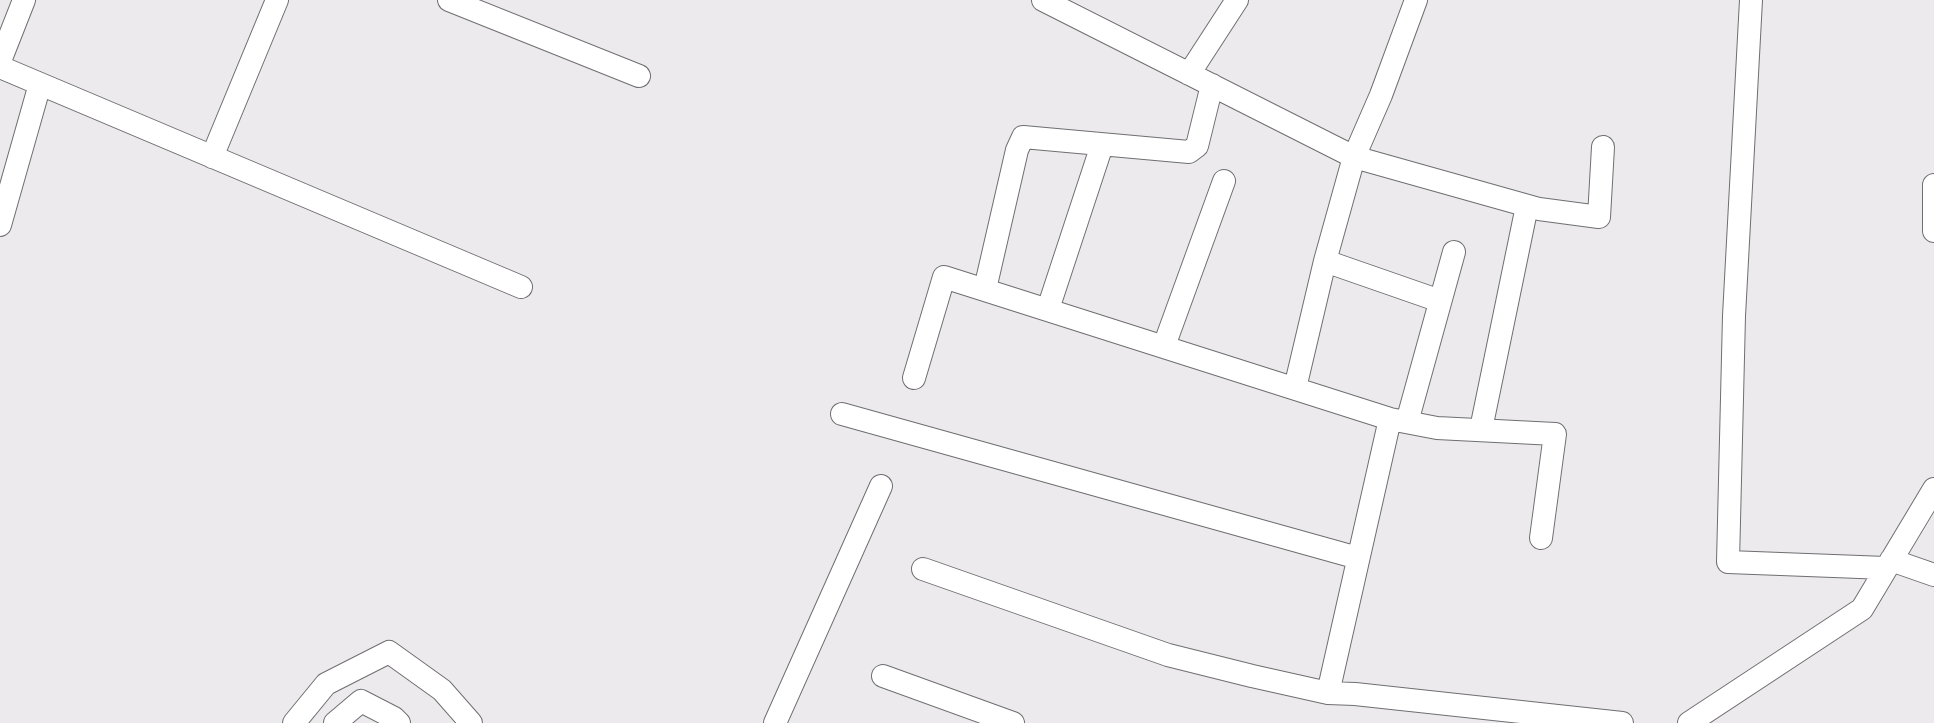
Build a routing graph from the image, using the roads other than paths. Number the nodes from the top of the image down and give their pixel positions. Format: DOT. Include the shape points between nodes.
graph roads {
  1 [pos="24,0"];
  2 [pos="277,0"];
  3 [pos="449,0"];
  4 [pos="1043,0"];
  5 [pos="1237,0"];
  6 [pos="1416,0"];
  7 [pos="1751,0"];
  8 [pos="1072,6"];
  9 [pos="0,60"];
  10 [pos="0,67"];
  11 [pos="1189,74"];
  12 [pos="639,76"];
  13 [pos="40,84"];
  14 [pos="1212,85"];
  15 [pos="1102,145"];
  16 [pos="1603,147"];
  17 [pos="212,157"];
  18 [pos="1354,157"];
  19 [pos="1224,181"];
  20 [pos="1934,185"];
  21 [pos="1527,206"];
  22 [pos="0,225"];
  23 [pos="1934,231"];
  24 [pos="1454,252"];
  25 [pos="1325,261"];
  26 [pos="521,287"];
  27 [pos="986,289"];
  28 [pos="1440,301"];
  29 [pos="1048,309"];
  30 [pos="1164,346"];
  31 [pos="914,378"];
  32 [pos="1295,388"];
  33 [pos="842,414"];
  34 [pos="1399,420"];
  35 [pos="1481,429"];
  36 [pos="881,486"];
  37 [pos="1934,489"];
  38 [pos="1541,538"];
  39 [pos="1358,558"];
  40 [pos="1888,564"];
  41 [pos="922,569"];
  42 [pos="1934,575"];
  43 [pos="884,676"];
  44 [pos="1328,693"];
  45 [pos="294,723"];
  46 [pos="335,723"];
  47 [pos="399,723"];
  48 [pos="470,723"];
  49 [pos="775,723"];
  50 [pos="1013,723"];
  51 [pos="1622,723"];
  52 [pos="1689,723"];
  1 -- 9 [label="street"];
  2 -- 17 [label="street"];
  3 -- 12 [label="street"];
  4 -- 8 [label="street"];
  5 -- 11 [label="street"];
  6 -- 18 [label="street" via="1381,95"];
  7 -- 40 [label="street" via="1734,316 1728,562"];
  8 -- 11 [label="street"];
  10 -- 13 [label="street"];
  11 -- 14 [label="street"];
  13 -- 17 [label="street"];
  13 -- 22 [label="street"];
  14 -- 15 [label="street" via="1197,146 1189,152"];
  14 -- 18 [label="street"];
  15 -- 27 [label="street" via="1023,137 1017,150"];
  15 -- 29 [label="street"];
  16 -- 21 [label="street" via="1599,217"];
  17 -- 26 [label="street"];
  18 -- 21 [label="street"];
  18 -- 25 [label="street"];
  19 -- 30 [label="street"];
  20 -- 23 [label="street"];
  21 -- 35 [label="street"];
  24 -- 28 [label="street"];
  25 -- 28 [label="street"];
  25 -- 32 [label="street"];
  27 -- 29 [label="street"];
  27 -- 31 [label="street" via="944,276"];
  28 -- 34 [label="street"];
  29 -- 30 [label="street"];
  30 -- 32 [label="street"];
  32 -- 34 [label="street"];
  33 -- 39 [label="street"];
  34 -- 35 [label="street" via="1437,428"];
  34 -- 39 [label="street"];
  35 -- 38 [label="street" via="1555,434"];
  36 -- 49 [label="street"];
  37 -- 40 [label="street"];
  39 -- 44 [label="street"];
  40 -- 42 [label="street"];
  40 -- 52 [label="street" via="1862,609"];
  41 -- 44 [label="street" via="1168,655"];
  43 -- 50 [label="street"];
  44 -- 51 [label="street" via="1363,694"];
  45 -- 48 [label="street" via="326,684 389,652 442,690"];
  46 -- 47 [label="street" via="361,700"];
}
